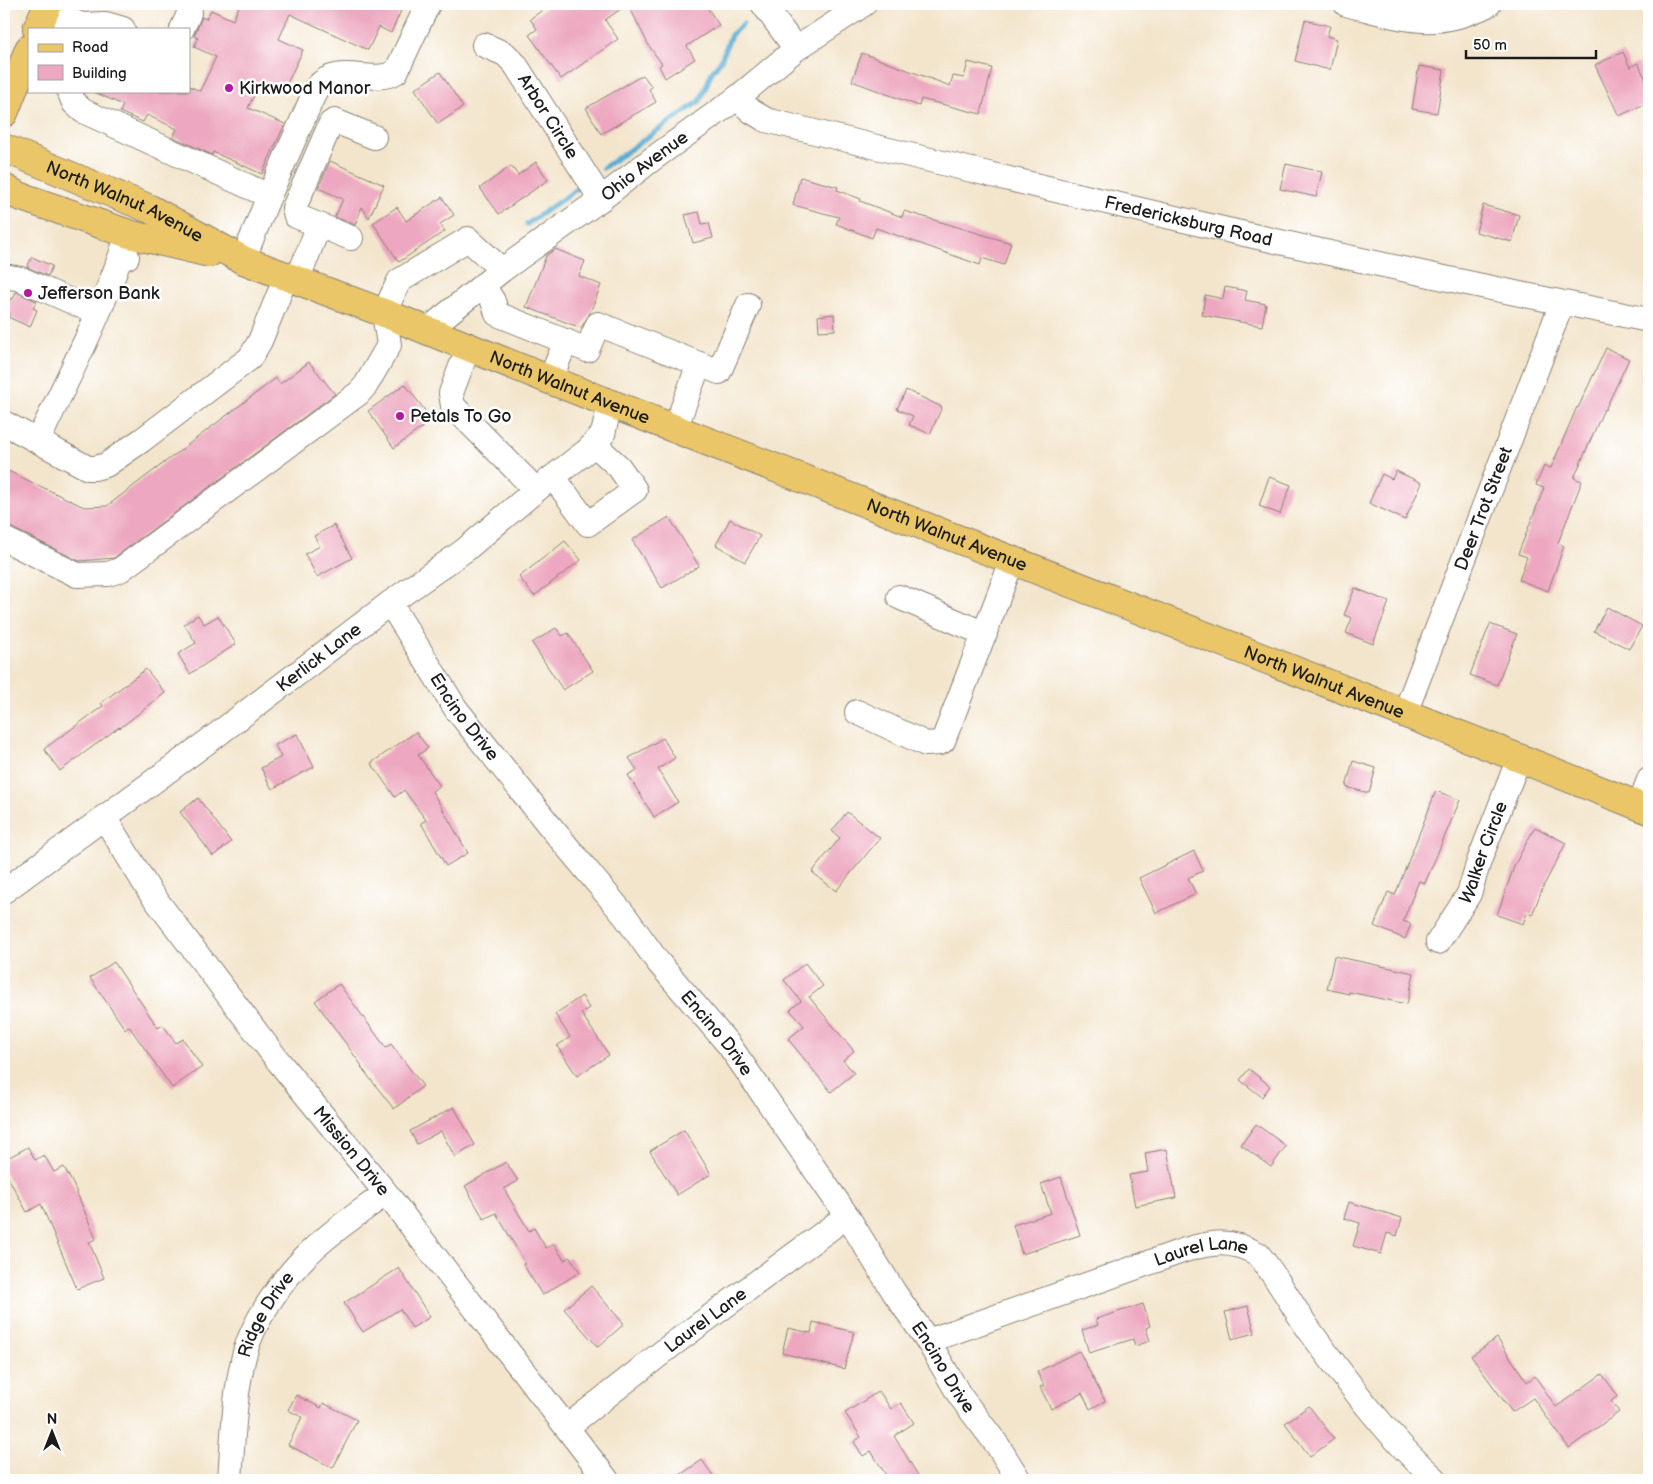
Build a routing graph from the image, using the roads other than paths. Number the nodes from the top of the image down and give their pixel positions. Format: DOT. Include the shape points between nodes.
graph roads {
  1 [pos="191,4"];
  2 [pos="428,4"];
  3 [pos="762,4"];
  4 [pos="864,4"];
  5 [pos="1346,4"];
  6 [pos="1489,4"];
  7 [pos="43,14"];
  8 [pos="99,19"];
  9 [pos="120,28"];
  10 [pos="182,28"];
  11 [pos="484,45"];
  12 [pos="796,49"];
  13 [pos="27,53"];
  14 [pos="4,72"];
  15 [pos="69,92"];
  16 [pos="737,98"];
  17 [pos="4,113"];
  18 [pos="374,137"];
  19 [pos="4,148"];
  20 [pos="4,188"];
  21 [pos="269,196"];
  22 [pos="601,199"];
  23 [pos="319,225"];
  24 [pos="351,238"];
  25 [pos="127,257"];
  26 [pos="243,260"];
  27 [pos="502,270"];
  28 [pos="4,276"];
  29 [pos="291,279"];
  30 [pos="483,285"];
  31 [pos="1562,303"];
  32 [pos="748,305"];
  33 [pos="97,314"];
  34 [pos="384,314"];
  35 [pos="1649,320"];
  36 [pos="426,330"];
  37 [pos="566,341"];
  38 [pos="468,348"];
  39 [pos="699,364"];
  40 [pos="550,380"];
  41 [pos="610,404"];
  42 [pos="4,423"];
  43 [pos="675,429"];
  44 [pos="38,441"];
  45 [pos="594,444"];
  46 [pos="545,484"];
  47 [pos="4,539"];
  48 [pos="1012,561"];
  49 [pos="899,597"];
  50 [pos="390,603"];
  51 [pos="985,634"];
  52 [pos="856,712"];
  53 [pos="1404,713"];
  54 [pos="1520,758"];
  55 [pos="1649,780"];
  56 [pos="1644,808"];
  57 [pos="104,817"];
  58 [pos="4,891"];
  59 [pos="1438,942"];
  60 [pos="386,1193"];
  61 [pos="847,1216"];
  62 [pos="928,1340"];
  63 [pos="567,1428"];
  64 [pos="230,1480"];
  65 [pos="607,1480"];
  66 [pos="1019,1480"];
  67 [pos="1436,1480"];
  1 -- 10 [label="street"];
  2 -- 21 [label="street" via="396,72 381,76 342,74 317,87"];
  3 -- 12 [label="street"];
  4 -- 12 [label="street, Ohio Avenue"];
  5 -- 6 [label="street" via="1404,19 1432,21 1457,17"];
  7 -- 8 [label="street" via="82,25"];
  8 -- 9 [label="street"];
  11 -- 22 [label="street, Arbor Circle" via="505,54 515,64"];
  12 -- 16 [label="street, Ohio Avenue"];
  13 -- 14 [label="main road"];
  13 -- 17 [label="main road"];
  15 -- 21 [label="street" via="74,103 83,111"];
  16 -- 22 [label="street, Ohio Avenue"];
  16 -- 31 [label="street, Fredericksburg Road" via="766,120 1357,259"];
  18 -- 23 [label="street" via="335,121 330,123 294,208 296,216"];
  19 -- 26 [label="main road, North Walnut Avenue" via="150,209"];
  20 -- 26 [label="main road, North Walnut Avenue" via="129,234"];
  21 -- 26 [label="street"];
  22 -- 27 [label="street, Ohio Avenue"];
  23 -- 24 [label="street"];
  23 -- 29 [label="street"];
  25 -- 33 [label="street" via="124,246"];
  26 -- 29 [label="main road, North Walnut Avenue"];
  27 -- 30 [label="street, Ohio Avenue"];
  27 -- 34 [label="street" via="468,239 399,281"];
  28 -- 33 [label="street" via="22,279"];
  29 -- 34 [label="main road, North Walnut Avenue"];
  29 -- 44 [label="street" via="250,358 106,465 88,468"];
  30 -- 36 [label="street, Ohio Avenue"];
  30 -- 37 [label="street" via="497,314"];
  31 -- 35 [label="street, Fredericksburg Road"];
  31 -- 53 [label="street, Deer Trot Street"];
  32 -- 39 [label="street" via="719,372"];
  33 -- 44 [label="street"];
  34 -- 36 [label="main road, North Walnut Avenue"];
  34 -- 47 [label="street" via="389,345 362,389 120,570 108,574 77,574"];
  36 -- 38 [label="main road, North Walnut Avenue"];
  37 -- 39 [label="street" via="587,350 598,324"];
  37 -- 40 [label="street"];
  38 -- 40 [label="main road, North Walnut Avenue"];
  38 -- 46 [label="street" via="451,393 452,406"];
  39 -- 43 [label="street"];
  40 -- 41 [label="main road, North Walnut Avenue"];
  41 -- 43 [label="main road, North Walnut Avenue"];
  41 -- 45 [label="street, Kerlick Lane" via="603,434"];
  42 -- 44 [label="street"];
  43 -- 48 [label="main road, North Walnut Avenue"];
  45 -- 46 [label="street, Kerlick Lane"];
  45 -- 46 [label="street" via="619,467 635,490 588,524"];
  46 -- 50 [label="street, Kerlick Lane" via="465,550"];
  48 -- 51 [label="street"];
  48 -- 53 [label="main road, North Walnut Avenue"];
  49 -- 51 [label="street"];
  50 -- 57 [label="street, Kerlick Lane"];
  50 -- 61 [label="street, Encino Drive" via="456,709 625,916 658,962 729,1045"];
  51 -- 52 [label="street" via="943,740 939,743 926,744"];
  53 -- 54 [label="main road, North Walnut Avenue"];
  54 -- 56 [label="main road, North Walnut Avenue"];
  54 -- 59 [label="street, Walker Circle" via="1468,894"];
  55 -- 56 [label="street"];
  57 -- 58 [label="street, Kerlick Lane"];
  57 -- 60 [label="street, Mission Drive" via="150,892 279,1062"];
  60 -- 63 [label="street, Mission Drive"];
  60 -- 64 [label="street, Ridge Drive" via="303,1258 281,1284 258,1321 245,1354 235,1406"];
  61 -- 62 [label="street, Encino Drive"];
  61 -- 63 [label="street, Laurel Lane" via="673,1344"];
  62 -- 66 [label="street, Encino Drive" via="960,1396"];
  62 -- 67 [label="street, Laurel Lane" via="1185,1250 1219,1242 1247,1248 1266,1263 1309,1330 1364,1403"];
  63 -- 65 [label="street, Mission Drive"];
}
